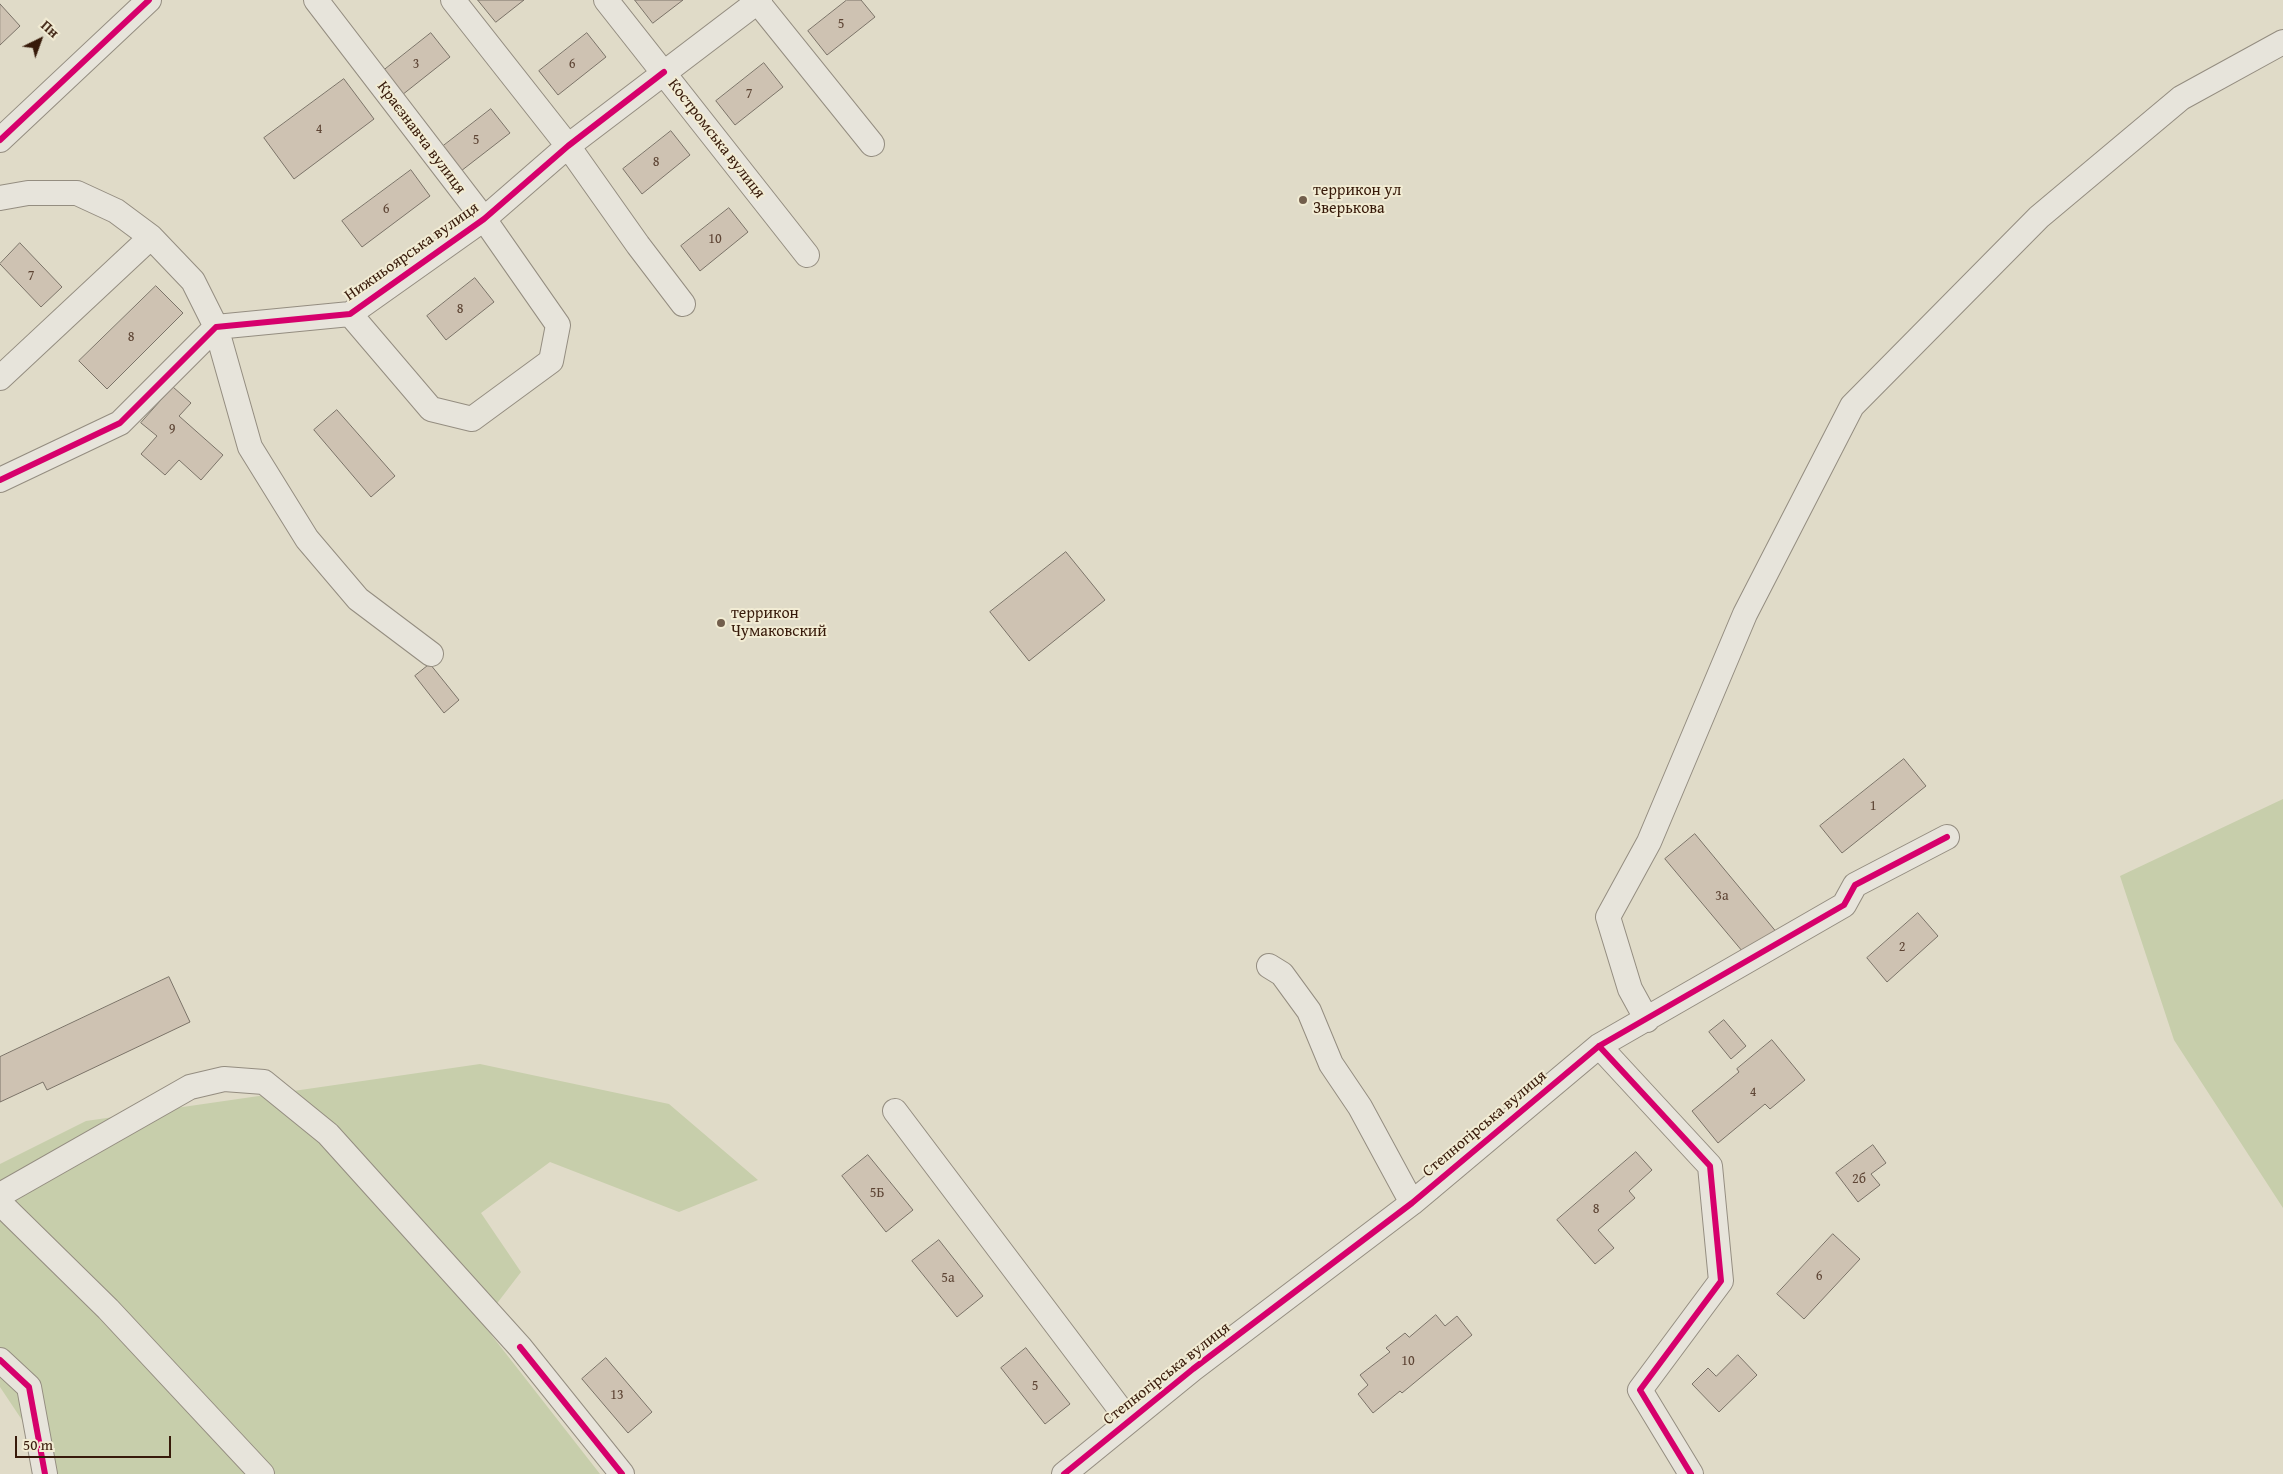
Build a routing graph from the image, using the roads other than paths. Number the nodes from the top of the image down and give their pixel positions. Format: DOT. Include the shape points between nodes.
graph roads {
  1 [pos="149,0"];
  2 [pos="316,0"];
  3 [pos="453,0"];
  4 [pos="606,0"];
  5 [pos="758,1"];
  6 [pos="2283,42"];
  7 [pos="664,72"];
  8 [pos="0,140"];
  9 [pos="872,144"];
  10 [pos="568,146"];
  11 [pos="0,198"];
  12 [pos="484,219"];
  13 [pos="152,236"];
  14 [pos="807,255"];
  15 [pos="683,304"];
  16 [pos="350,314"];
  17 [pos="216,327"];
  18 [pos="0,378"];
  19 [pos="1,476"];
  20 [pos="431,654"];
  21 [pos="1948,837"];
  22 [pos="1269,966"];
  23 [pos="1647,1020"];
  24 [pos="1599,1046"];
  25 [pos="894,1111"];
  26 [pos="0,1195"];
  27 [pos="0,1203"];
  28 [pos="1412,1204"];
  29 [pos="0,1360"];
  30 [pos="1129,1421"];
  31 [pos="45,1474"];
  32 [pos="262,1474"];
  33 [pos="622,1474"];
  34 [pos="1064,1474"];
  35 [pos="1691,1474"];
  1 -- 8 [label="street"];
  2 -- 12 [label="street, Краєзнавча вулиця"];
  3 -- 10 [label="street"];
  4 -- 7 [label="street, Костромська вулиця"];
  5 -- 7 [label="street, Нижньоярська вулиця"];
  5 -- 9 [label="street"];
  6 -- 23 [label="street" via="2181,98 2039,217 1852,406 1744,614 1649,842 1608,917 1630,989"];
  7 -- 10 [label="street, Нижньоярська вулиця"];
  7 -- 14 [label="street, Костромська вулиця"];
  10 -- 12 [label="street, Нижньоярська вулиця"];
  10 -- 15 [label="street"];
  11 -- 13 [label="street" via="28,193 77,193 116,211"];
  12 -- 16 [label="street, Нижньоярська вулиця"];
  12 -- 16 [label="street, Краєзнавча вулиця" via="558,325 551,361 472,419 431,409"];
  13 -- 17 [label="street" via="193,281"];
  13 -- 18 [label="street"];
  16 -- 17 [label="street, Нижньоярська вулиця"];
  17 -- 19 [label="street" via="120,423"];
  17 -- 20 [label="street" via="250,447 307,539 358,599"];
  21 -- 23 [label="street, Степногірська вулиця" via="1855,884 1844,905"];
  22 -- 28 [label="street" via="1282,974 1309,1011 1331,1064 1360,1107"];
  23 -- 24 [label="street, Степногірська вулиця"];
  24 -- 28 [label="street, Степногірська вулиця"];
  24 -- 35 [label="street" via="1710,1166 1721,1281 1640,1390"];
  25 -- 30 [label="street"];
  26 -- 33 [label="street" via="190,1088 224,1079 264,1082 328,1134 520,1347"];
  27 -- 32 [label="street" via="108,1309"];
  28 -- 30 [label="street, Степногірська вулиця" via="1200,1363"];
  29 -- 31 [label="street" via="29,1387"];
  30 -- 34 [label="street, Степногірська вулиця"];
}
